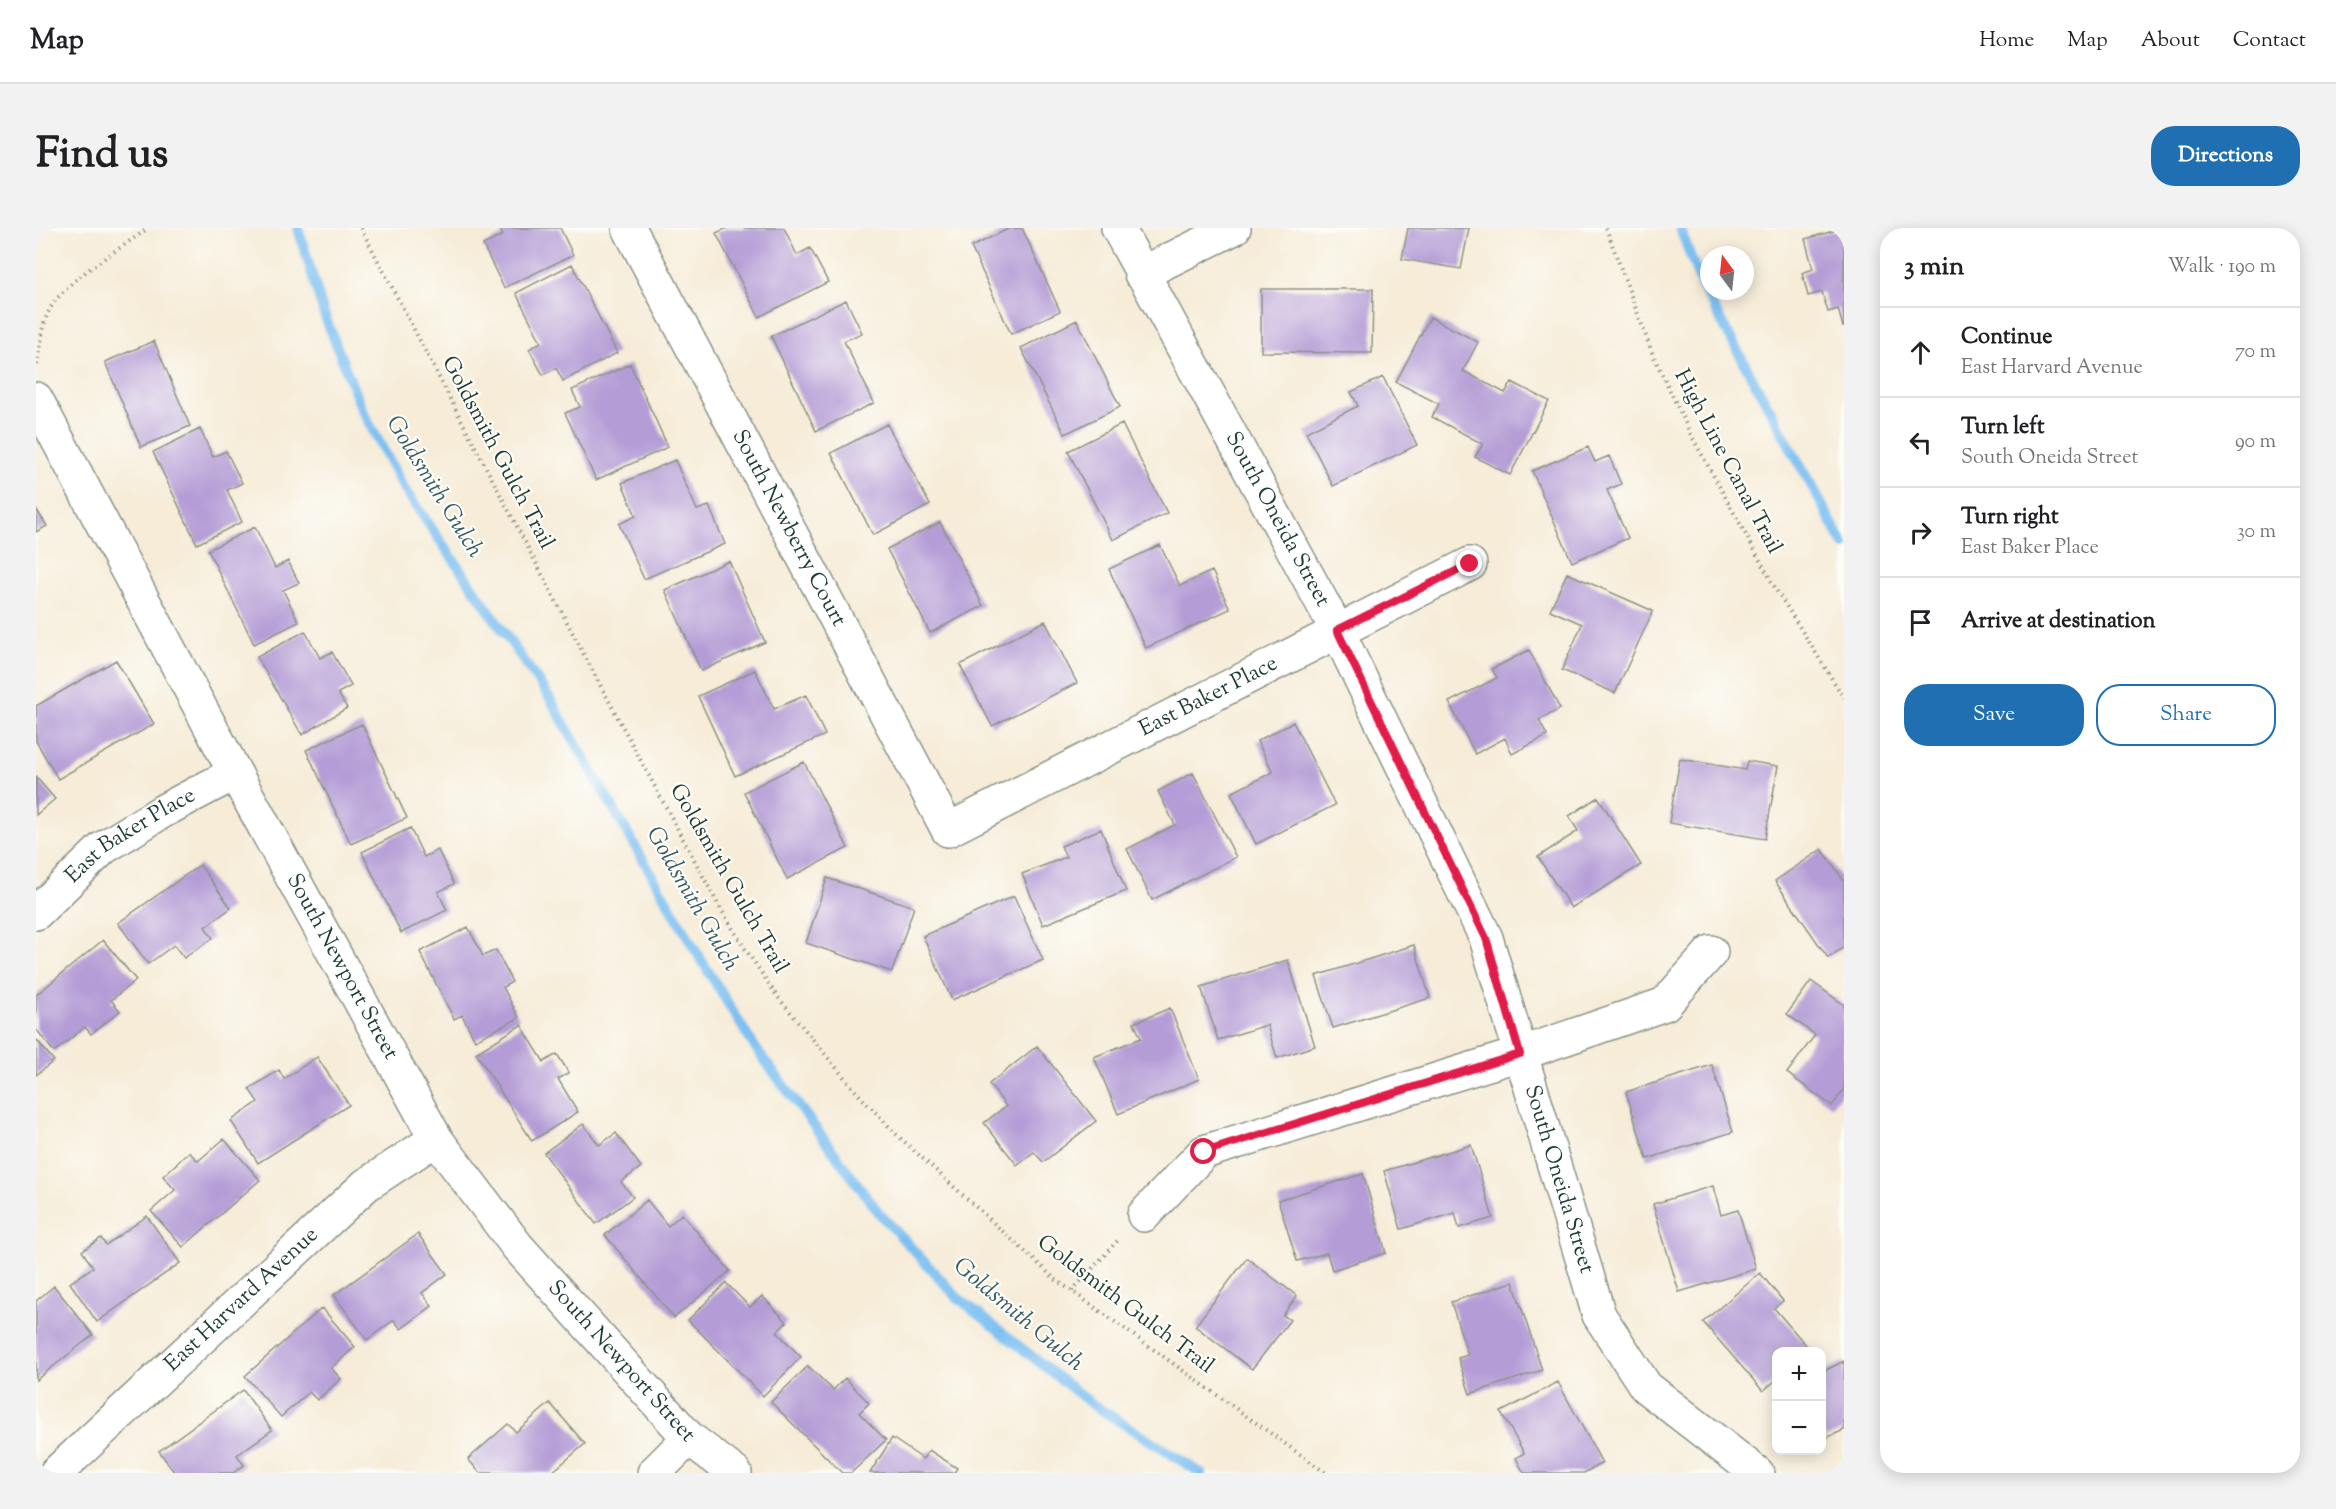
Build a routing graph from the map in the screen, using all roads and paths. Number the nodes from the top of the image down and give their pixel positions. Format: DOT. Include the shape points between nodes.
graph roads {
  1 [pos="148,228"];
  2 [pos="361,228"];
  3 [pos="629,228"];
  4 [pos="1118,228"];
  5 [pos="1234,228"];
  6 [pos="1606,228"];
  7 [pos="1141,274"];
  8 [pos="36,374"];
  9 [pos="36,399"];
  10 [pos="1470,564"];
  11 [pos="1337,630"];
  12 [pos="1844,698"];
  13 [pos="236,773"];
  14 [pos="948,830"];
  15 [pos="36,913"];
  16 [pos="1711,952"];
  17 [pos="1520,1054"];
  18 [pos="436,1139"];
  19 [pos="1144,1215"];
  20 [pos="1099,1260"];
  21 [pos="1072,1291"];
  22 [pos="689,1438"];
  23 [pos="56,1473"];
  24 [pos="654,1473"];
  25 [pos="735,1473"];
  26 [pos="1326,1473"];
  27 [pos="1757,1473"];
  1 -- 8 [label="path" via="91,268 63,294 48,314"];
  2 -- 21 [label="path, Goldsmith Gulch Trail" via="582,651 744,947 777,996 897,1135"];
  3 -- 14 [label="street, South Newberry Court"];
  4 -- 7 [label="street, South Oneida Street"];
  5 -- 7 [label="street"];
  6 -- 12 [label="path, High Line Canal Trail" via="1653,355 1686,426 1777,591"];
  7 -- 11 [label="street, South Oneida Street"];
  9 -- 13 [label="street, South Newport Street"];
  10 -- 11 [label="street, East Baker Place"];
  11 -- 14 [label="street, East Baker Place"];
  11 -- 17 [label="street, South Oneida Street" via="1486,938"];
  13 -- 15 [label="street, East Baker Place" via="103,848"];
  13 -- 18 [label="street, South Newport Street"];
  16 -- 17 [label="street" via="1665,1004"];
  17 -- 19 [label="street" via="1204,1152"];
  17 -- 27 [label="street, South Oneida Street" via="1599,1315 1646,1387"];
  18 -- 22 [label="street, South Newport Street" via="517,1246"];
  18 -- 23 [label="street, East Harvard Avenue" via="366,1185"];
  20 -- 21 [label="path"];
  21 -- 26 [label="path, Goldsmith Gulch Trail"];
  22 -- 24 [label="street"];
  22 -- 25 [label="street, South Newport Street"];
}
